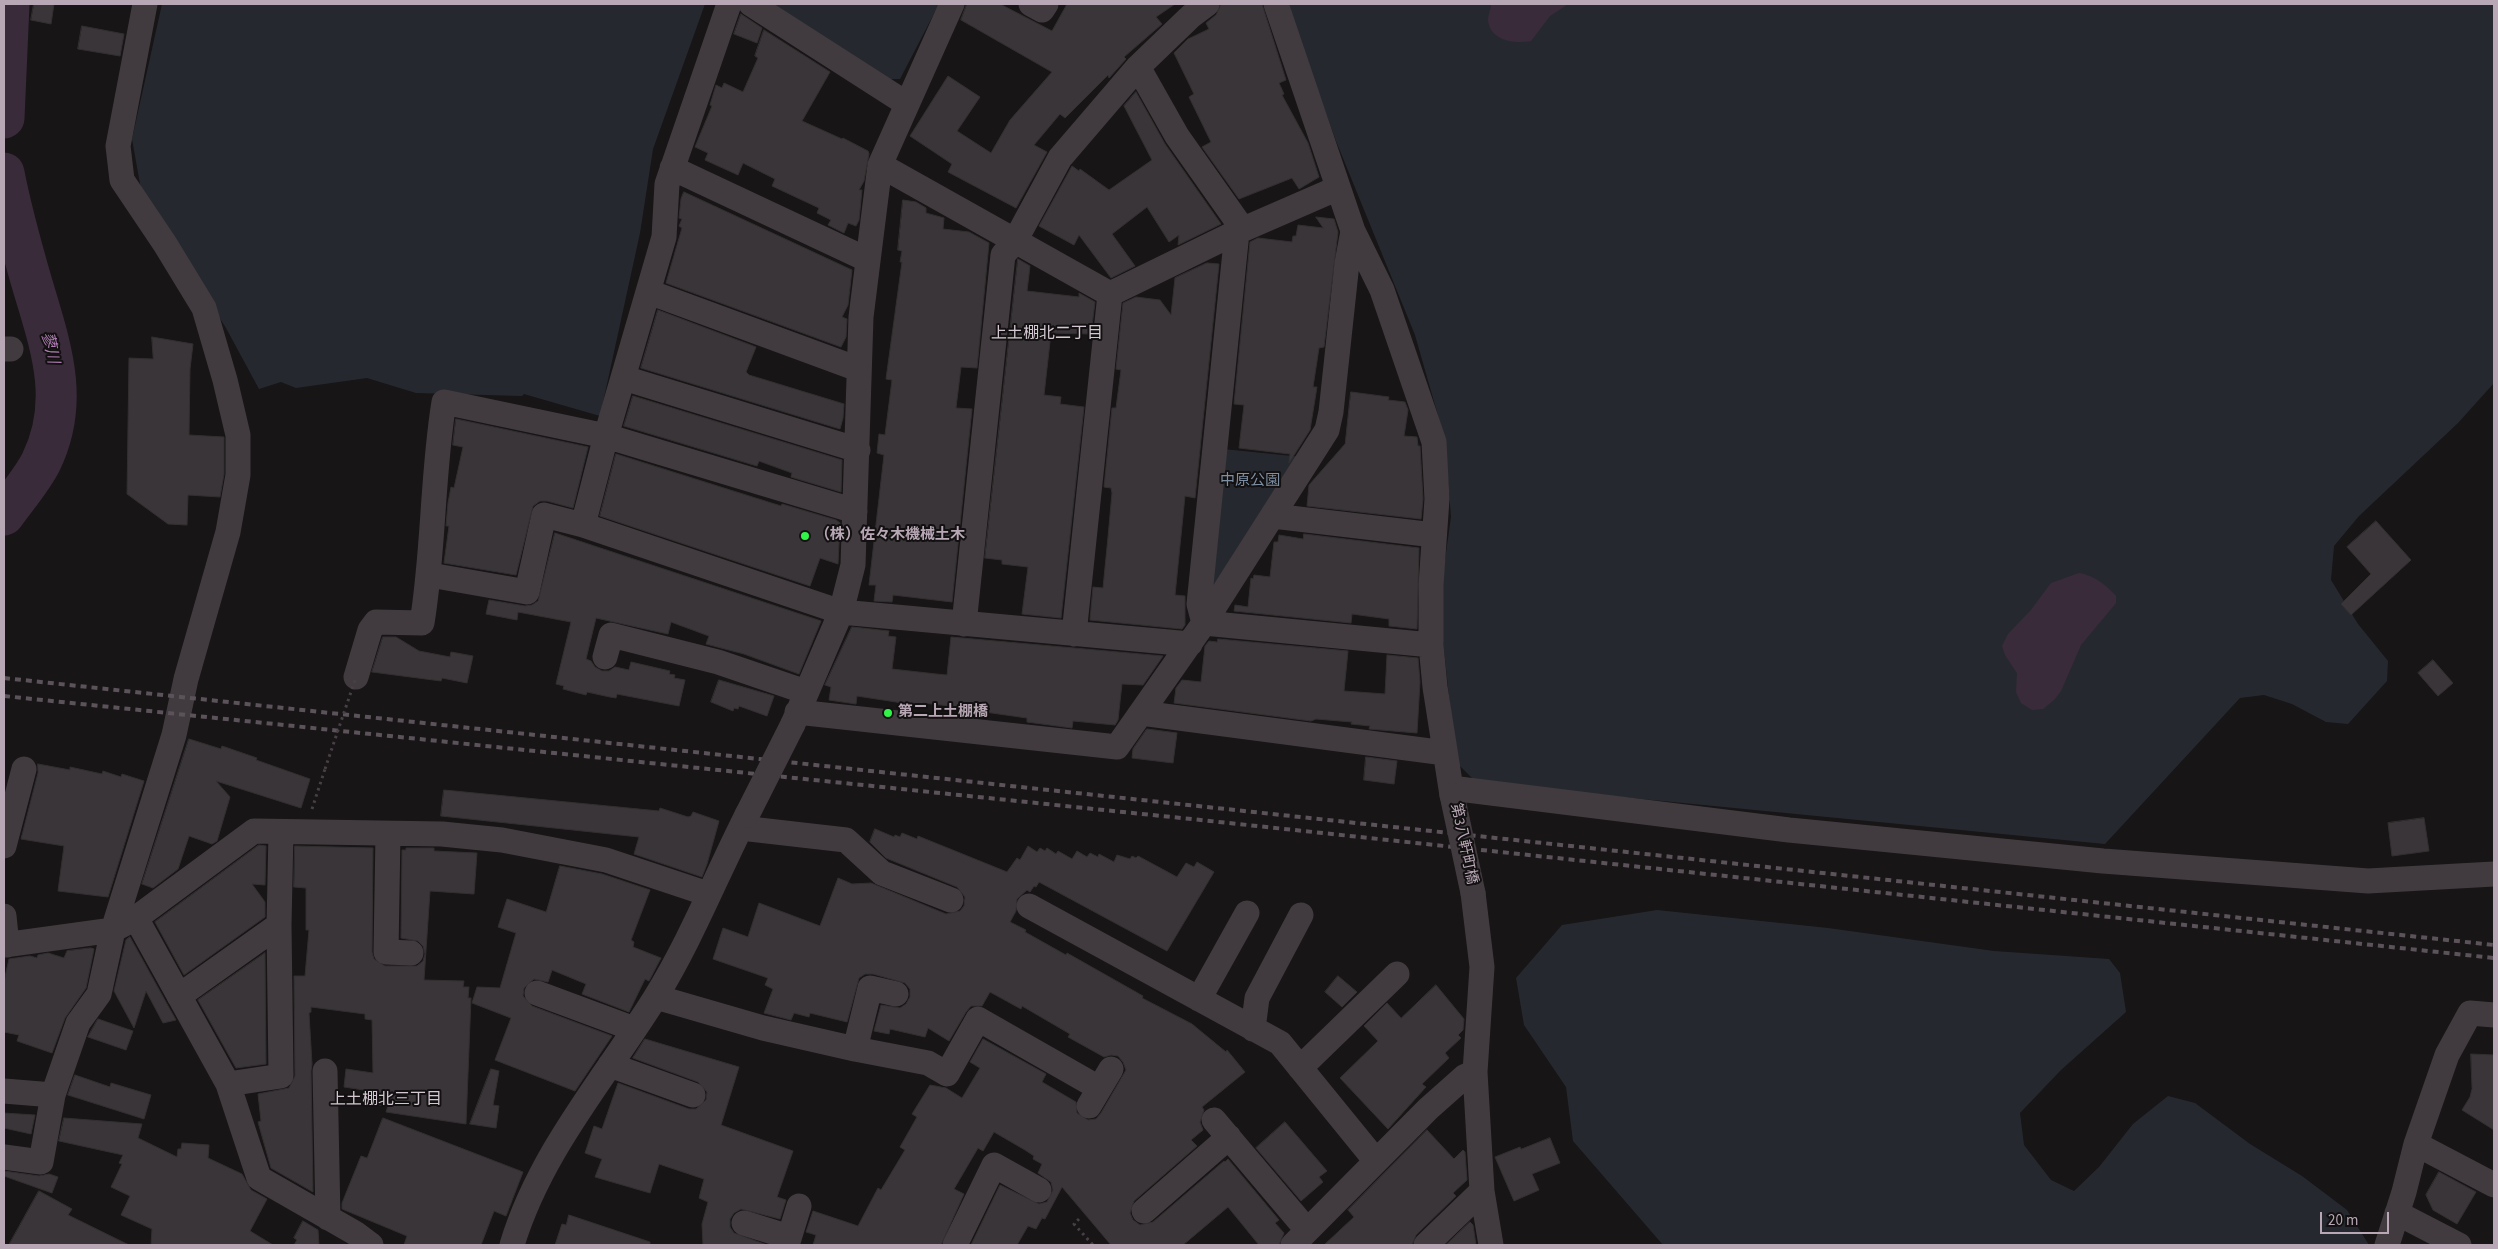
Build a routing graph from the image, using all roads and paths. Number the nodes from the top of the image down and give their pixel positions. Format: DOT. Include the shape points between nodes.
graph roads {
  1 [pos="145,4"];
  2 [pos="729,4"];
  3 [pos="751,4"];
  4 [pos="952,4"];
  5 [pos="1031,4"];
  6 [pos="1046,4"];
  7 [pos="1207,4"];
  8 [pos="1276,4"];
  9 [pos="1138,66"];
  10 [pos="907,104"];
  11 [pos="880,165"];
  12 [pos="672,168"];
  13 [pos="1338,188"];
  14 [pos="1353,231"];
  15 [pos="1237,232"];
  16 [pos="1014,241"];
  17 [pos="868,260"];
  18 [pos="649,292"];
  19 [pos="1110,294"];
  20 [pos="858,369"];
  21 [pos="624,378"];
  22 [pos="606,436"];
  23 [pos="858,450"];
  24 [pos="855,511"];
  25 [pos="1273,516"];
  26 [pos="583,525"];
  27 [pos="1434,535"];
  28 [pos="430,575"];
  29 [pos="841,612"];
  30 [pos="1204,623"];
  31 [pos="964,624"];
  32 [pos="1074,634"];
  33 [pos="603,640"];
  34 [pos="1190,644"];
  35 [pos="1432,645"];
  36 [pos="356,677"];
  37 [pos="799,709"];
  38 [pos="1141,713"];
  39 [pos="1446,753"];
  40 [pos="24,769"];
  41 [pos="1452,791"];
  42 [pos="316,798"];
  43 [pos="744,822"];
  44 [pos="293,833"];
  45 [pos="388,834"];
  46 [pos="4,846"];
  47 [pos="2494,874"];
  48 [pos="708,894"];
  49 [pos="951,900"];
  50 [pos="1029,906"];
  51 [pos="1247,913"];
  52 [pos="1301,915"];
  53 [pos="4,916"];
  54 [pos="136,918"];
  55 [pos="279,925"];
  56 [pos="113,930"];
  57 [pos="5,945"];
  58 [pos="411,953"];
  59 [pos="1398,974"];
  60 [pos="537,993"];
  61 [pos="896,994"];
  62 [pos="179,996"];
  63 [pos="656,997"];
  64 [pos="1199,999"];
  65 [pos="2494,1015"];
  66 [pos="634,1028"];
  67 [pos="1253,1029"];
  68 [pos="855,1050"];
  69 [pos="610,1065"];
  70 [pos="1300,1068"];
  71 [pos="325,1070"];
  72 [pos="1475,1072"];
  73 [pos="228,1084"];
  74 [pos="1100,1087"];
  75 [pos="4,1091"];
  76 [pos="693,1095"];
  77 [pos="53,1096"];
  78 [pos="2416,1144"];
  79 [pos="4,1157"];
  80 [pos="1376,1161"];
  81 [pos="2494,1185"];
  82 [pos="1039,1190"];
  83 [pos="1482,1191"];
  84 [pos="799,1206"];
  85 [pos="1144,1211"];
  86 [pos="2397,1213"];
  87 [pos="328,1218"];
  88 [pos="1079,1219"];
  89 [pos="744,1223"];
  90 [pos="1300,1238"];
  91 [pos="788,1241"];
  92 [pos="370,1245"];
  93 [pos="512,1245"];
  94 [pos="955,1245"];
  95 [pos="1093,1245"];
  96 [pos="1426,1245"];
  97 [pos="1491,1245"];
  98 [pos="2387,1245"];
  99 [pos="2459,1245"];
  1 -- 56 [label="street" via="118,146 122,180 204,308 238,435 238,475 228,532 186,679 174,736"];
  2 -- 12 [label="street"];
  3 -- 10 [label="street"];
  4 -- 10 [label="street"];
  5 -- 6 [label="street" via="1042,10"];
  7 -- 9 [label="street"];
  8 -- 13 [label="street, 第3八軒町橋"];
  9 -- 15 [label="street" via="1177,136 1237,221"];
  9 -- 16 [label="street" via="1060,158"];
  10 -- 11 [label="street"];
  11 -- 16 [label="street"];
  11 -- 17 [label="street"];
  12 -- 17 [label="street"];
  12 -- 18 [label="street" via="667,184 664,237"];
  13 -- 14 [label="street, 第3八軒町橋"];
  13 -- 15 [label="street"];
  14 -- 25 [label="street" via="1331,412 1326,430"];
  14 -- 27 [label="street, 第3八軒町橋" via="1382,290 1434,442 1438,499"];
  15 -- 19 [label="street"];
  15 -- 30 [label="street" via="1199,604"];
  16 -- 19 [label="street"];
  16 -- 31 [label="street" via="1003,255"];
  17 -- 20 [label="street"];
  18 -- 20 [label="street"];
  18 -- 21 [label="street"];
  19 -- 32 [label="street"];
  20 -- 23 [label="street"];
  21 -- 22 [label="street"];
  21 -- 23 [label="street"];
  22 -- 24 [label="street"];
  22 -- 26 [label="street"];
  22 -- 28 [label="street" via="444,402"];
  23 -- 24 [label="street"];
  24 -- 29 [label="street" via="853,566"];
  25 -- 27 [label="street"];
  25 -- 30 [label="street"];
  26 -- 28 [label="street" via="544,515 527,592"];
  26 -- 29 [label="street"];
  27 -- 35 [label="street, 第3八軒町橋"];
  28 -- 36 [label="street" via="422,623 376,622 370,630"];
  29 -- 31 [label="street"];
  29 -- 37 [label="street"];
  30 -- 34 [label="street"];
  30 -- 35 [label="street"];
  31 -- 32 [label="street"];
  32 -- 34 [label="street"];
  33 -- 37 [label="street" via="718,662"];
  34 -- 38 [label="street"];
  35 -- 39 [label="street, 第3八軒町橋"];
  36 -- 42 [label="path, bridge"];
  37 -- 38 [label="street" via="1117,747"];
  37 -- 43 [label="street, bridge"];
  38 -- 39 [label="street"];
  39 -- 41 [label="street, 第3八軒町橋"];
  40 -- 46 [label="street"];
  41 -- 47 [label="street" via="1789,830 2123,862 2368,881"];
  41 -- 72 [label="street, 第3八軒町橋, bridge" via="1473,893 1482,967"];
  43 -- 48 [label="street"];
  43 -- 49 [label="street" via="846,840 882,873"];
  44 -- 45 [label="street"];
  44 -- 54 [label="street" via="254,831"];
  44 -- 55 [label="street"];
  45 -- 48 [label="street" via="442,834 502,840 606,860"];
  45 -- 58 [label="street" via="386,952"];
  48 -- 63 [label="street"];
  50 -- 64 [label="street"];
  51 -- 64 [label="street"];
  52 -- 67 [label="street" via="1257,998"];
  53 -- 57 [label="street"];
  54 -- 56 [label="street"];
  54 -- 62 [label="street"];
  55 -- 62 [label="street"];
  55 -- 73 [label="street" via="280,1076"];
  56 -- 57 [label="street"];
  56 -- 77 [label="street" via="99,994 78,1023"];
  59 -- 70 [label="street"];
  60 -- 66 [label="street"];
  61 -- 68 [label="street" via="870,988"];
  62 -- 73 [label="street"];
  63 -- 66 [label="street"];
  63 -- 68 [label="street"];
  64 -- 67 [label="street"];
  65 -- 78 [label="street" via="2470,1013 2447,1055"];
  66 -- 69 [label="street"];
  67 -- 70 [label="street" via="1280,1043"];
  68 -- 74 [label="street" via="928,1062 947,1074 978,1019"];
  69 -- 76 [label="street"];
  69 -- 93 [label="street" via="569,1124 518,1226"];
  70 -- 80 [label="street"];
  71 -- 87 [label="street"];
  72 -- 80 [label="street" via="1464,1077 1428,1109"];
  72 -- 83 [label="street, 第3八軒町橋"];
  73 -- 87 [label="street" via="259,1178"];
  75 -- 77 [label="street"];
  77 -- 79 [label="street" via="41,1162"];
  78 -- 81 [label="street"];
  78 -- 86 [label="street"];
  80 -- 90 [label="street"];
  82 -- 94 [label="street" via="994,1165"];
  83 -- 96 [label="street"];
  83 -- 97 [label="street, 第3八軒町橋"];
  84 -- 91 [label="street"];
  85 -- 90 [label="street" via="1222,1129"];
  86 -- 98 [label="street"];
  86 -- 99 [label="street"];
  87 -- 92 [label="street"];
  88 -- 95 [label="path" via="1074,1224"];
  89 -- 91 [label="street"];
}
